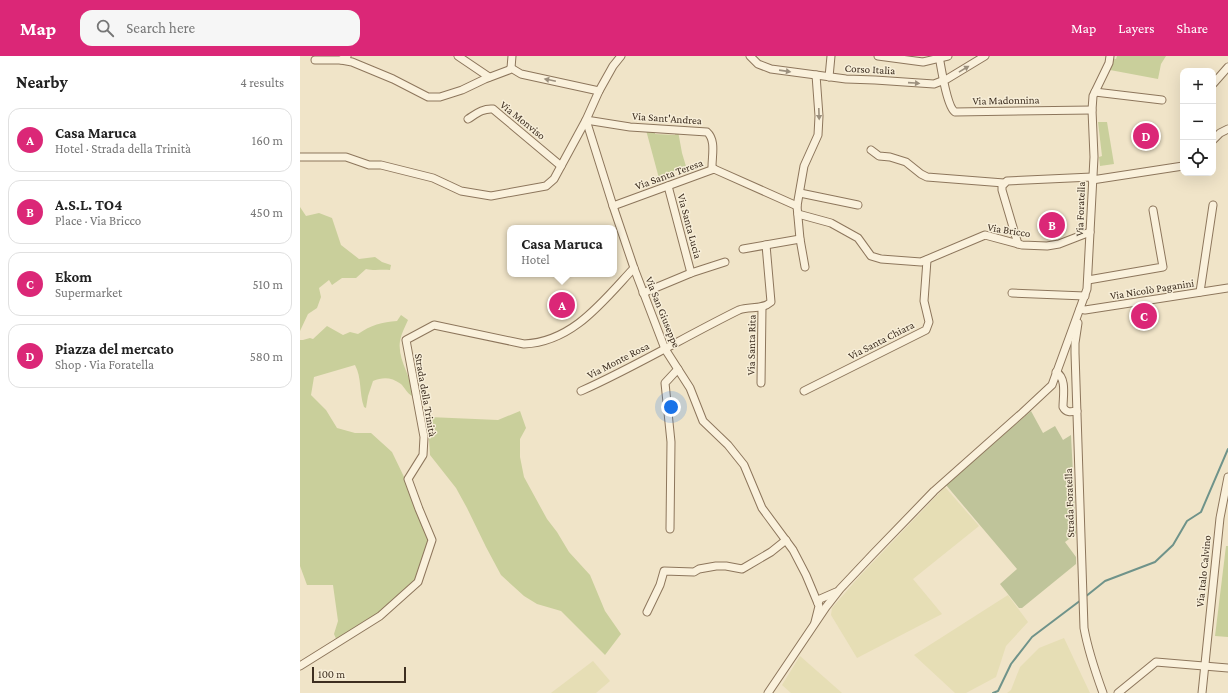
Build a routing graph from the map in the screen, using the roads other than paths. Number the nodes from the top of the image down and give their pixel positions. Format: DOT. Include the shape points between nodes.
graph roads {
  1 [pos="458,56"];
  2 [pos="512,56"];
  3 [pos="621,56"];
  4 [pos="750,56"];
  5 [pos="830,56"];
  6 [pos="878,56"];
  7 [pos="948,56"];
  8 [pos="985,56"];
  9 [pos="1110,56"];
  10 [pos="894,57"];
  11 [pos="939,57"];
  12 [pos="344,58"];
  13 [pos="315,60"];
  14 [pos="1228,67"];
  15 [pos="511,68"];
  16 [pos="816,75"];
  17 [pos="489,77"];
  18 [pos="829,77"];
  19 [pos="943,81"];
  20 [pos="1216,81"];
  21 [pos="599,91"];
  22 [pos="1095,92"];
  23 [pos="1162,100"];
  24 [pos="1092,110"];
  25 [pos="468,119"];
  26 [pos="586,120"];
  27 [pos="1228,129"];
  28 [pos="1216,137"];
  29 [pos="871,150"];
  30 [pos="300,157"];
  31 [pos="561,166"];
  32 [pos="1180,166"];
  33 [pos="714,169"];
  34 [pos="1092,178"];
  35 [pos="1004,183"];
  36 [pos="668,186"];
  37 [pos="800,193"];
  38 [pos="858,205"];
  39 [pos="612,206"];
  40 [pos="1213,206"];
  41 [pos="798,210"];
  42 [pos="1153,210"];
  43 [pos="1090,232"];
  44 [pos="800,239"];
  45 [pos="1018,244"];
  46 [pos="766,245"];
  47 [pos="743,249"];
  48 [pos="927,260"];
  49 [pos="725,262"];
  50 [pos="805,267"];
  51 [pos="634,268"];
  52 [pos="692,273"];
  53 [pos="1088,280"];
  54 [pos="1228,288"];
  55 [pos="1200,292"];
  56 [pos="643,293"];
  57 [pos="1012,293"];
  58 [pos="1085,296"];
  59 [pos="762,306"];
  60 [pos="1080,309"];
  61 [pos="1075,343"];
  62 [pos="1066,347"];
  63 [pos="665,349"];
  64 [pos="1075,354"];
  65 [pos="1062,358"];
  66 [pos="678,369"];
  67 [pos="1056,372"];
  68 [pos="761,383"];
  69 [pos="581,391"];
  70 [pos="804,392"];
  71 [pos="1077,411"];
  72 [pos="1228,477"];
  73 [pos="1220,518"];
  74 [pos="1228,519"];
  75 [pos="670,529"];
  76 [pos="786,540"];
  77 [pos="823,603"];
  78 [pos="647,612"];
  79 [pos="300,666"];
  80 [pos="1205,667"];
  81 [pos="1228,668"];
  82 [pos="768,693"];
  83 [pos="1103,693"];
  84 [pos="1118,693"];
  85 [pos="1202,693"];
  1 -- 17 [label="street"];
  2 -- 15 [label="street"];
  3 -- 21 [label="street"];
  4 -- 16 [label="street, Corso Italia, one-way" via="758,64 771,69"];
  5 -- 18 [label="street"];
  6 -- 10 [label="street"];
  7 -- 11 [label="street"];
  19 -- 8 [label="street, Corso Italia, one-way"];
  9 -- 22 [label="street, Via Foratella"];
  10 -- 11 [label="street" via="922,62"];
  11 -- 19 [label="street"];
  12 -- 13 [label="street"];
  12 -- 17 [label="street" via="428,96 440,97"];
  14 -- 20 [label="street"];
  15 -- 17 [label="street"];
  21 -- 15 [label="street, one-way" via="521,74"];
  16 -- 18 [label="street, Corso Italia"];
  16 -- 37 [label="street, one-way" via="818,135 804,166"];
  18 -- 19 [label="street, Corso Italia, one-way" via="934,84"];
  19 -- 24 [label="street, Via Madonnina" via="951,108 955,112"];
  21 -- 26 [label="street"];
  22 -- 23 [label="street"];
  22 -- 24 [label="street, Via Foratella"];
  24 -- 34 [label="street, Via Foratella"];
  25 -- 31 [label="street, Via Monviso" via="482,110 493,109"];
  26 -- 31 [label="street"];
  26 -- 33 [label="street, Via Sant'Andrea" via="630,127 706,132 712,140"];
  26 -- 39 [label="street, Via San Giuseppe"];
  27 -- 28 [label="street"];
  29 -- 35 [label="street" via="879,156 906,162 927,177"];
  30 -- 31 [label="street" via="346,157 369,165 381,165 433,178 461,191 491,196 546,186 554,179"];
  32 -- 34 [label="street"];
  33 -- 36 [label="street, Via Santa Teresa"];
  33 -- 41 [label="street, Via Santa Teresa"];
  34 -- 35 [label="street"];
  34 -- 43 [label="street, Via Foratella"];
  35 -- 45 [label="street" via="1002,190"];
  36 -- 39 [label="street, Via Santa Teresa"];
  36 -- 52 [label="street, Via Santa Lucia"];
  37 -- 38 [label="street"];
  37 -- 41 [label="street"];
  39 -- 51 [label="street, Via San Giuseppe"];
  40 -- 55 [label="street"];
  41 -- 44 [label="street"];
  41 -- 48 [label="street, Via Santa Teresa" via="831,223 858,238 871,256 921,262"];
  42 -- 53 [label="street" via="1163,267"];
  43 -- 45 [label="street, Via Bricco" via="1059,244"];
  43 -- 53 [label="street, Via Foratella"];
  44 -- 46 [label="street"];
  44 -- 50 [label="street"];
  45 -- 48 [label="street, Via Bricco" via="985,236"];
  46 -- 47 [label="street"];
  46 -- 59 [label="street" via="771,302"];
  48 -- 70 [label="street, Via Santa Chiara" via="924,300 929,322 926,330"];
  49 -- 52 [label="street"];
  51 -- 56 [label="street, Via San Giuseppe"];
  51 -- 79 [label="street, Strada della Trinità" via="578,325 538,344 524,344 434,326 406,340 424,437 423,455 408,479 432,540 418,582 380,616"];
  52 -- 56 [label="street"];
  53 -- 58 [label="street, Via Foratella"];
  54 -- 55 [label="street, Via Nicolò Paganini"];
  55 -- 60 [label="street, Via Nicolò Paganini"];
  56 -- 63 [label="street, Via San Giuseppe"];
  57 -- 58 [label="street"];
  58 -- 60 [label="street, Via Foratella"];
  59 -- 63 [label="street, Via Monte Rosa" via="742,309"];
  59 -- 68 [label="street, Via Santa Rita"];
  60 -- 61 [label="street, Strada Foratella"];
  60 -- 62 [label="street"];
  61 -- 62 [label="street"];
  61 -- 64 [label="street, Strada Foratella"];
  62 -- 65 [label="street"];
  63 -- 66 [label="street, Via San Giuseppe"];
  63 -- 69 [label="street, Via Monte Rosa"];
  64 -- 65 [label="street"];
  64 -- 71 [label="street, Strada Foratella"];
  65 -- 67 [label="street"];
  66 -- 75 [label="street" via="665,383 671,442"];
  66 -- 76 [label="street, Via San Giuseppe" via="690,388 703,421 744,465 762,508"];
  67 -- 71 [label="street" via="1063,378 1064,410"];
  67 -- 77 [label="street" via="1052,385 934,491 840,589"];
  71 -- 83 [label="street, Strada Foratella" via="1084,628 1086,643"];
  72 -- 73 [label="street, Via Italo Calvino"];
  73 -- 74 [label="street"];
  73 -- 80 [label="street, Via Italo Calvino"];
  76 -- 77 [label="street, Via San Giuseppe"];
  76 -- 78 [label="street" via="742,569 716,566 694,572 664,571"];
  77 -- 82 [label="street" via="815,624"];
  80 -- 81 [label="street"];
  80 -- 84 [label="street" via="1156,662"];
  80 -- 85 [label="street, Via Italo Calvino"];
}
